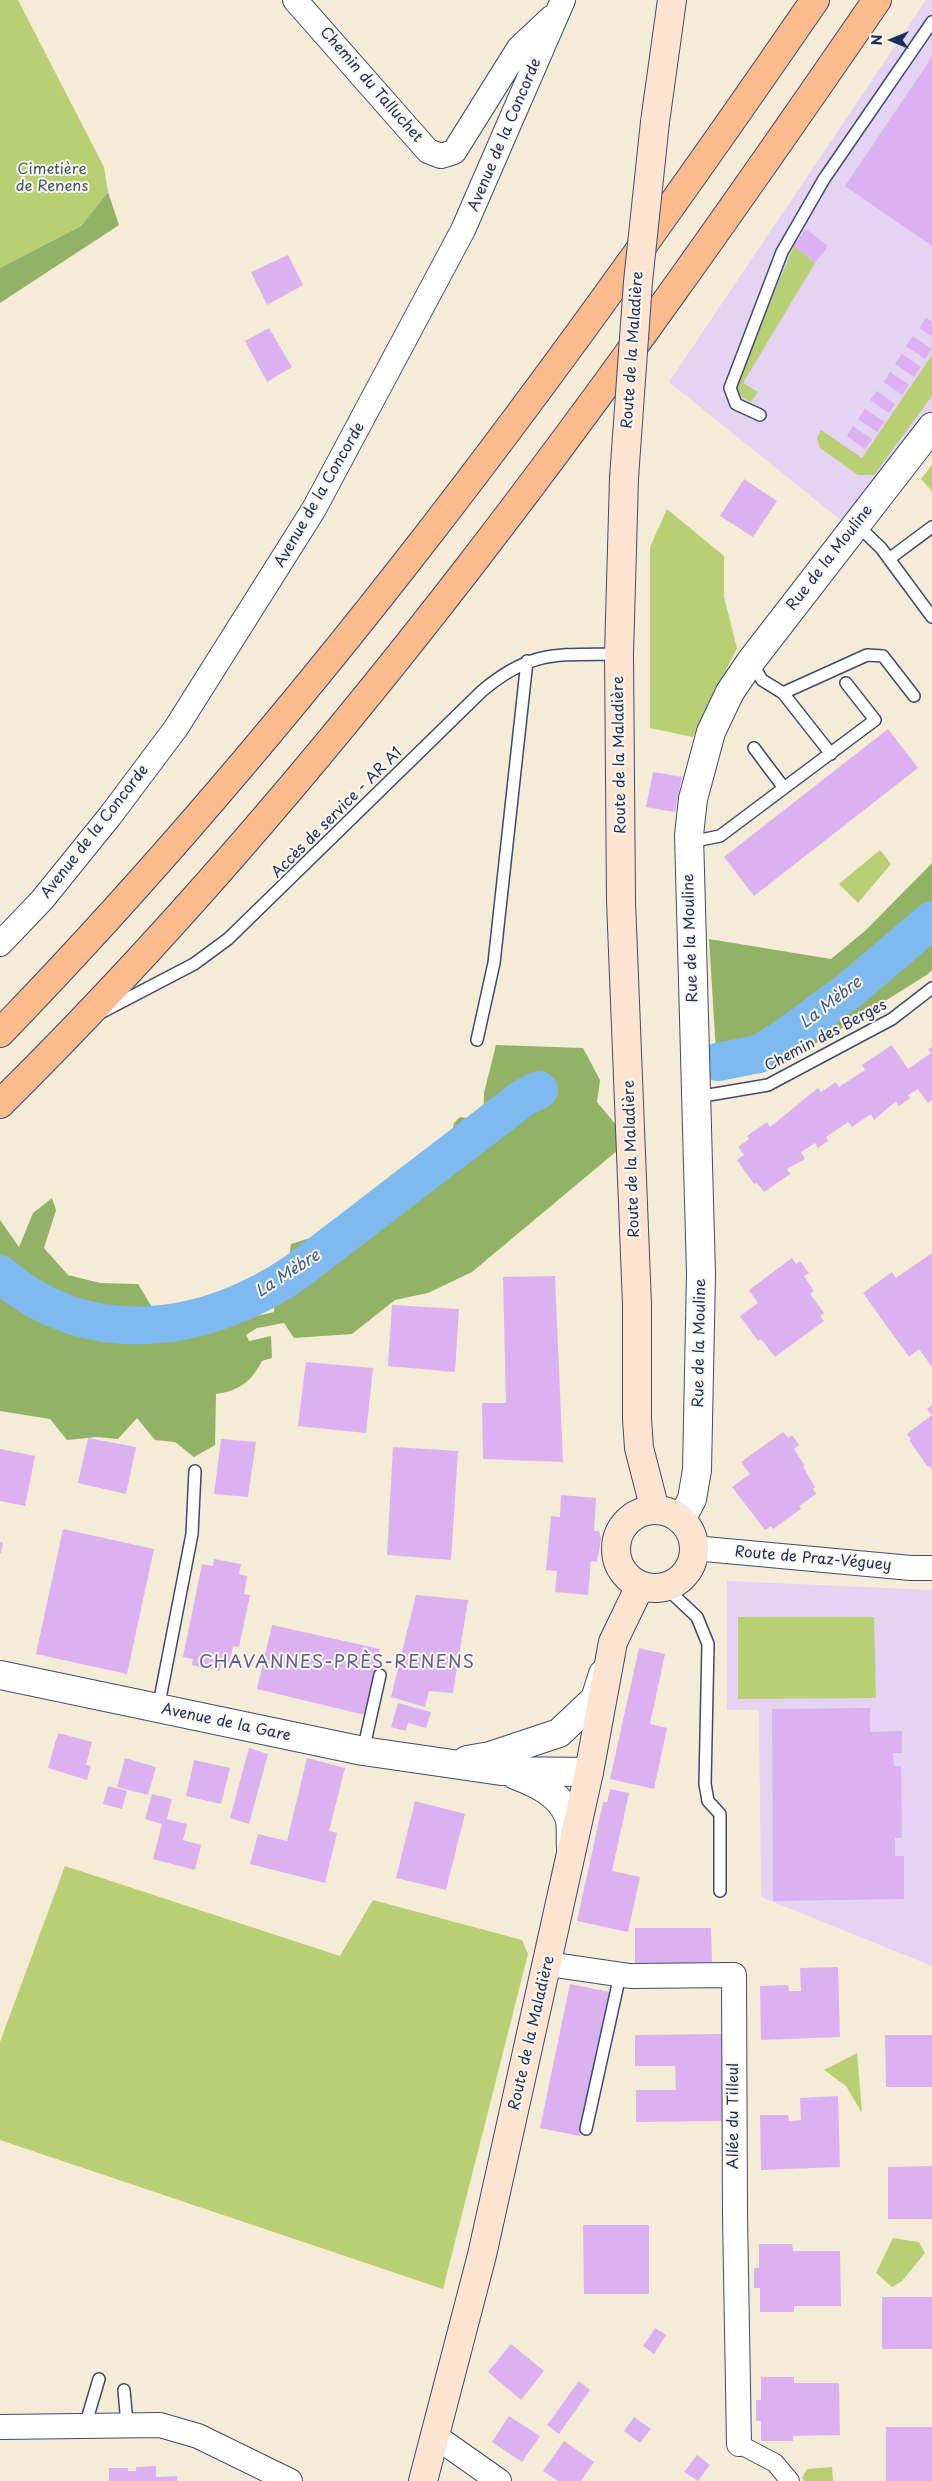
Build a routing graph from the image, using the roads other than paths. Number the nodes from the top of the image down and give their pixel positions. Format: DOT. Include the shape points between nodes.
graph roads {
  1 [pos="295,0"];
  2 [pos="672,0"];
  3 [pos="815,0"];
  4 [pos="877,0"];
  5 [pos="562,5"];
  6 [pos="932,22"];
  7 [pos="760,415"];
  8 [pos="932,428"];
  9 [pos="856,524"];
  10 [pos="932,527"];
  11 [pos="890,559"];
  12 [pos="932,617"];
  13 [pos="619,654"];
  14 [pos="527,661"];
  15 [pos="751,661"];
  16 [pos="846,683"];
  17 [pos="783,693"];
  18 [pos="914,696"];
  19 [pos="754,748"];
  20 [pos="831,754"];
  21 [pos="784,788"];
  22 [pos="689,842"];
  23 [pos="0,944"];
  24 [pos="932,988"];
  25 [pos="80,1022"];
  26 [pos="0,1033"];
  27 [pos="477,1040"];
  28 [pos="696,1097"];
  29 [pos="0,1104"];
  30 [pos="195,1471"];
  31 [pos="655,1510"];
  32 [pos="681,1520"];
  33 [pos="694,1548"];
  34 [pos="932,1568"];
  35 [pos="652,1587"];
  36 [pos="614,1642"];
  37 [pos="0,1675"];
  38 [pos="380,1675"];
  39 [pos="158,1708"];
  40 [pos="363,1751"];
  41 [pos="453,1762"];
  42 [pos="502,1771"];
  43 [pos="589,1772"];
  44 [pos="571,1854"];
  45 [pos="720,1891"];
  46 [pos="548,1964"];
  47 [pos="620,1975"];
  48 [pos="586,2130"];
  49 [pos="99,2379"];
  50 [pos="124,2390"];
  51 [pos="89,2424"];
  52 [pos="127,2424"];
  53 [pos="0,2427"];
  54 [pos="435,2436"];
  55 [pos="739,2444"];
  56 [pos="290,2481"];
  57 [pos="423,2481"];
  58 [pos="499,2481"];
  59 [pos="790,2481"];
  1 -- 5 [label="street, Chemin du Talluchet" via="428,151 442,156 454,152 519,48"];
  2 -- 13 [label="main road, Route de la Maladière, bridge" via="638,282 624,478"];
  3 -- 26 [label="highway" via="690,182 548,378 382,596 192,825"];
  4 -- 25 [label="highway" via="741,198 590,407 427,620 288,791"];
  5 -- 23 [label="street, Avenue de la Concorde" via="463,230 314,510 176,728 42,900"];
  6 -- 7 [label="lane" via="824,178 782,252 730,388 736,404"];
  8 -- 9 [label="street, Rue de la Mouline"];
  9 -- 11 [label="lane"];
  9 -- 15 [label="street, Rue de la Mouline"];
  10 -- 11 [label="lane"];
  11 -- 12 [label="lane"];
  13 -- 14 [label="lane, Accès de service - AR A1" via="566,655"];
  13 -- 31 [label="main road, Route de la Maladière" via="622,901 637,1305 637,1419 639,1448"];
  14 -- 25 [label="lane, Accès de service - AR A1" via="508,670 482,690 228,939 167,979"];
  14 -- 27 [label="lane" via="494,963"];
  15 -- 17 [label="lane" via="762,680"];
  15 -- 22 [label="street, Rue de la Mouline" via="730,692 711,732 693,799"];
  16 -- 20 [label="lane" via="875,720"];
  17 -- 18 [label="lane" via="867,655 883,656"];
  17 -- 20 [label="lane"];
  19 -- 21 [label="lane"];
  20 -- 21 [label="lane"];
  21 -- 22 [label="lane" via="720,836"];
  22 -- 28 [label="street, Rue de la Mouline"];
  24 -- 28 [label="lane, Chemin des Berges" via="892,1019 768,1084"];
  25 -- 29 [label="highway"];
  28 -- 32 [label="street, Rue de la Mouline" via="701,1274 697,1463 692,1499"];
  30 -- 39 [label="lane" via="192,1534"];
  31 -- 32 [label="main road" via="668,1512"];
  31 -- 35 [label="main road" via="642,1512 625,1523 616,1541 618,1561 629,1579"];
  32 -- 33 [label="main road" via="691,1534"];
  33 -- 34 [label="street, Route de Praz-Véguey"];
  33 -- 35 [label="main road" via="688,1570 682,1578"];
  35 -- 36 [label="main road, Route de la Maladière"];
  35 -- 45 [label="lane" via="697,1617 708,1644 704,1784 708,1802 720,1814"];
  36 -- 41 [label="street, Avenue de la Gare" via="595,1699 559,1733 490,1756"];
  36 -- 43 [label="main road, Route de la Maladière"];
  37 -- 39 [label="street, Avenue de la Gare"];
  38 -- 40 [label="lane"];
  39 -- 40 [label="street, Avenue de la Gare"];
  40 -- 41 [label="street, Avenue de la Gare"];
  41 -- 42 [label="street, Avenue de la Gare"];
  42 -- 43 [label="street, Avenue de la Gare"];
  42 -- 44 [label="street, Avenue de la Gare" via="541,1784 554,1796 569,1817"];
  43 -- 44 [label="main road, Route de la Maladière"];
  44 -- 46 [label="main road, Route de la Maladière"];
  46 -- 47 [label="street, Allée du Tilleul"];
  46 -- 54 [label="main road, Route de la Maladière" via="482,2255"];
  47 -- 48 [label="lane"];
  47 -- 55 [label="street, Allée du Tilleul" via="734,1975 734,2215"];
  49 -- 51 [label="lane" via="88,2416"];
  50 -- 52 [label="lane"];
  51 -- 52 [label="street"];
  51 -- 53 [label="street"];
  52 -- 56 [label="street" via="179,2429"];
  54 -- 57 [label="main road, Route de la Maladière"];
  54 -- 58 [label="street"];
  55 -- 59 [label="street" via="775,2464"];
}
